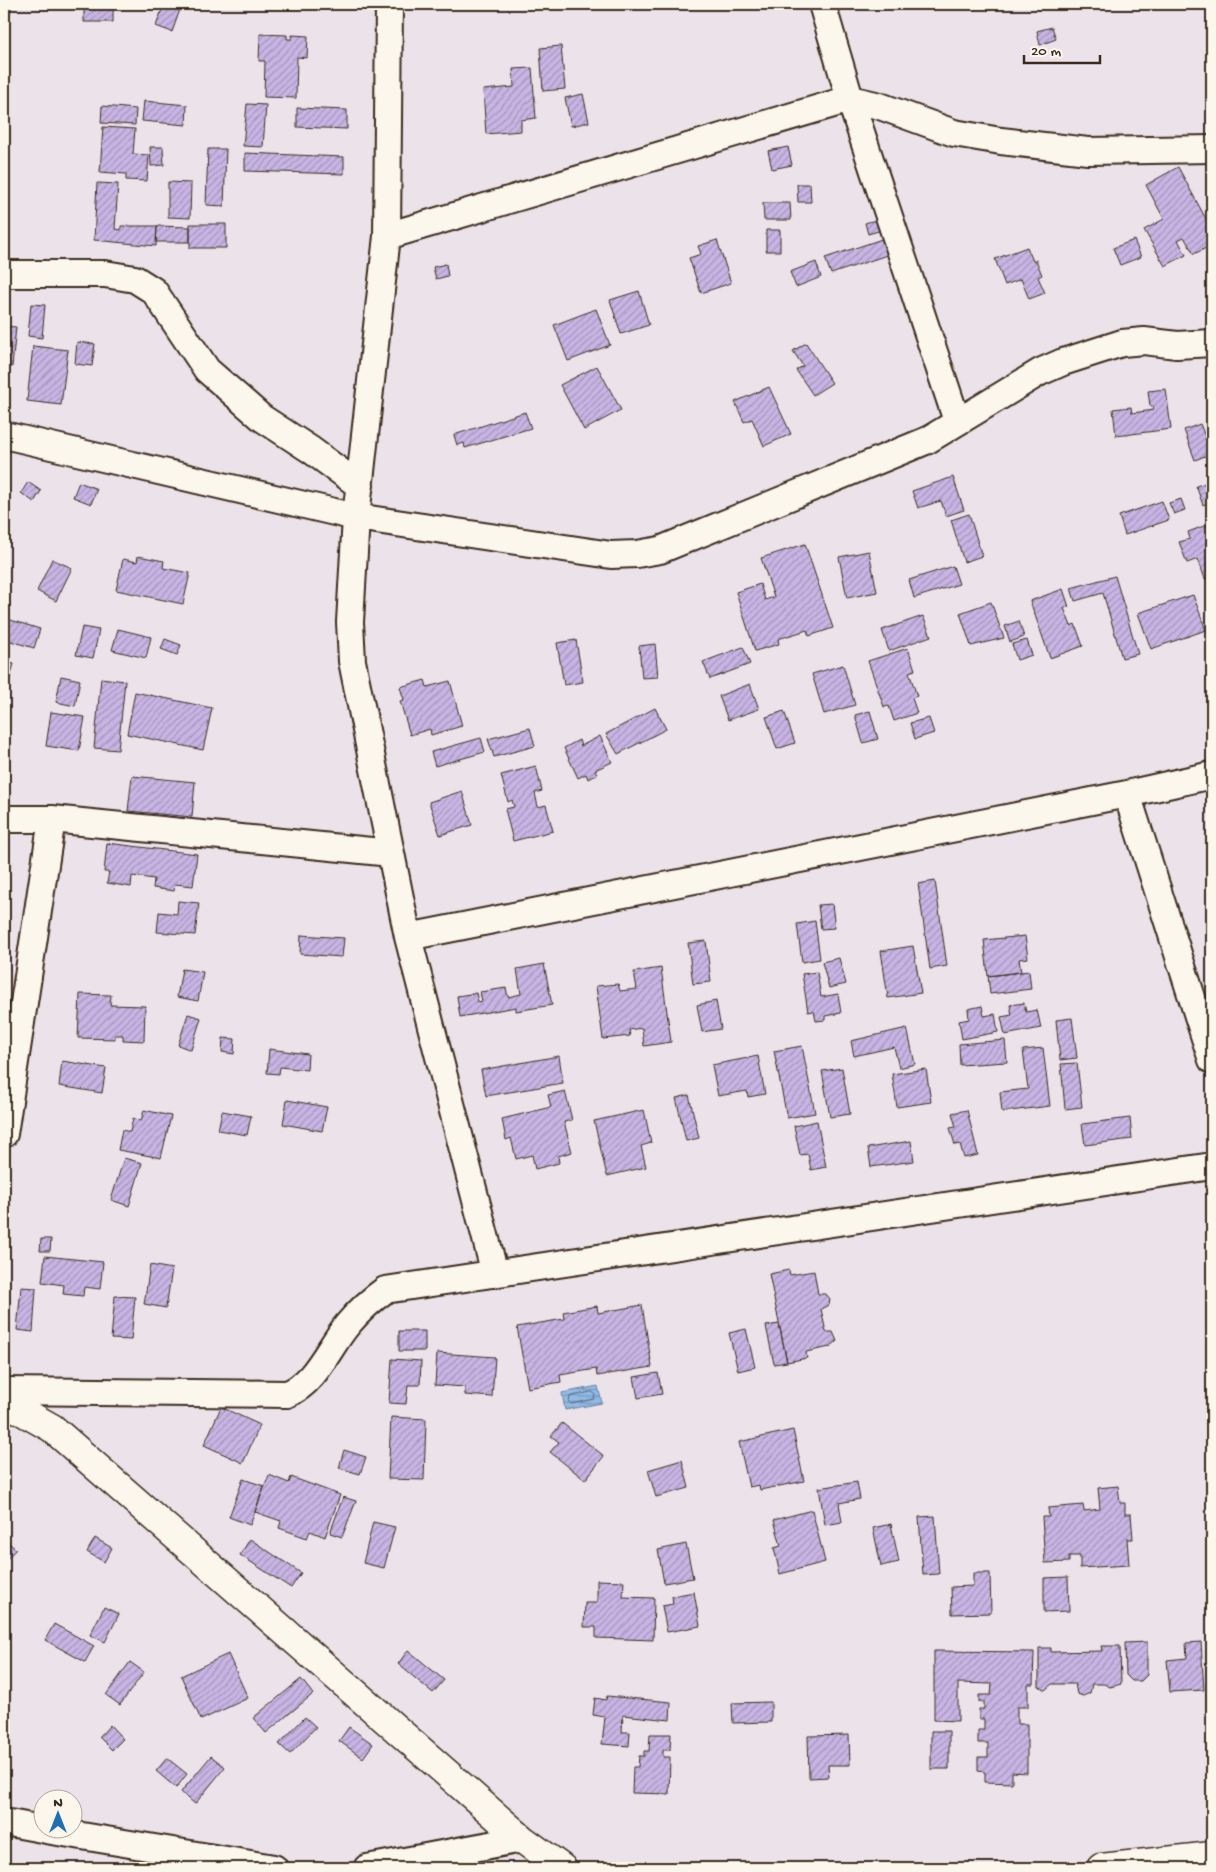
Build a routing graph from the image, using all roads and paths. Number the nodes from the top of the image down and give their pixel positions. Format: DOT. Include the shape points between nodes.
graph roads {
  1 [pos="389,4"];
  2 [pos="822,4"];
  3 [pos="850,98"];
  4 [pos="1212,149"];
  5 [pos="387,236"];
  6 [pos="4,274"];
  7 [pos="1212,343"];
  8 [pos="957,421"];
  9 [pos="4,436"];
  10 [pos="360,486"];
  11 [pos="356,516"];
  12 [pos="1212,775"];
  13 [pos="1127,794"];
  14 [pos="4,819"];
  15 [pos="52,819"];
  16 [pos="391,853"];
  17 [pos="408,937"];
  18 [pos="1212,1060"];
  19 [pos="4,1134"];
  20 [pos="1212,1166"];
  21 [pos="495,1274"];
  22 [pos="4,1391"];
  23 [pos="4,1401"];
  24 [pos="4,1822"];
  25 [pos="32,1827"];
  26 [pos="82,1839"];
  27 [pos="522,1839"];
  28 [pos="1212,1856"];
  29 [pos="169,1860"];
  30 [pos="274,1868"];
  31 [pos="367,1868"];
  32 [pos="562,1868"];
  33 [pos="1101,1868"];
  1 -- 5 [label="street"];
  2 -- 3 [label="street"];
  3 -- 4 [label="street" via="954,132 1001,141 1088,151"];
  3 -- 5 [label="street"];
  3 -- 8 [label="street"];
  5 -- 10 [label="street"];
  6 -- 10 [label="street" via="105,274 136,279 154,291 206,370 262,418"];
  7 -- 8 [label="street" via="1177,345 1144,341 1122,343 1092,352 1040,372"];
  8 -- 11 [label="street" via="919,444 660,550 637,554 611,555"];
  9 -- 11 [label="street"];
  10 -- 11 [label="street"];
  11 -- 16 [label="street" via="350,622 352,661"];
  12 -- 13 [label="street"];
  13 -- 17 [label="street"];
  13 -- 18 [label="street"];
  14 -- 15 [label="street"];
  15 -- 16 [label="street"];
  15 -- 19 [label="street"];
  16 -- 17 [label="street"];
  17 -- 21 [label="street"];
  20 -- 21 [label="street"];
  21 -- 22 [label="street" via="385,1290 347,1324 306,1382 287,1394"];
  23 -- 27 [label="street" via="52,1428"];
  24 -- 25 [label="street"];
  26 -- 29 [label="street"];
  27 -- 31 [label="street"];
  27 -- 32 [label="street"];
  28 -- 33 [label="street"];
  29 -- 30 [label="street"];
}
